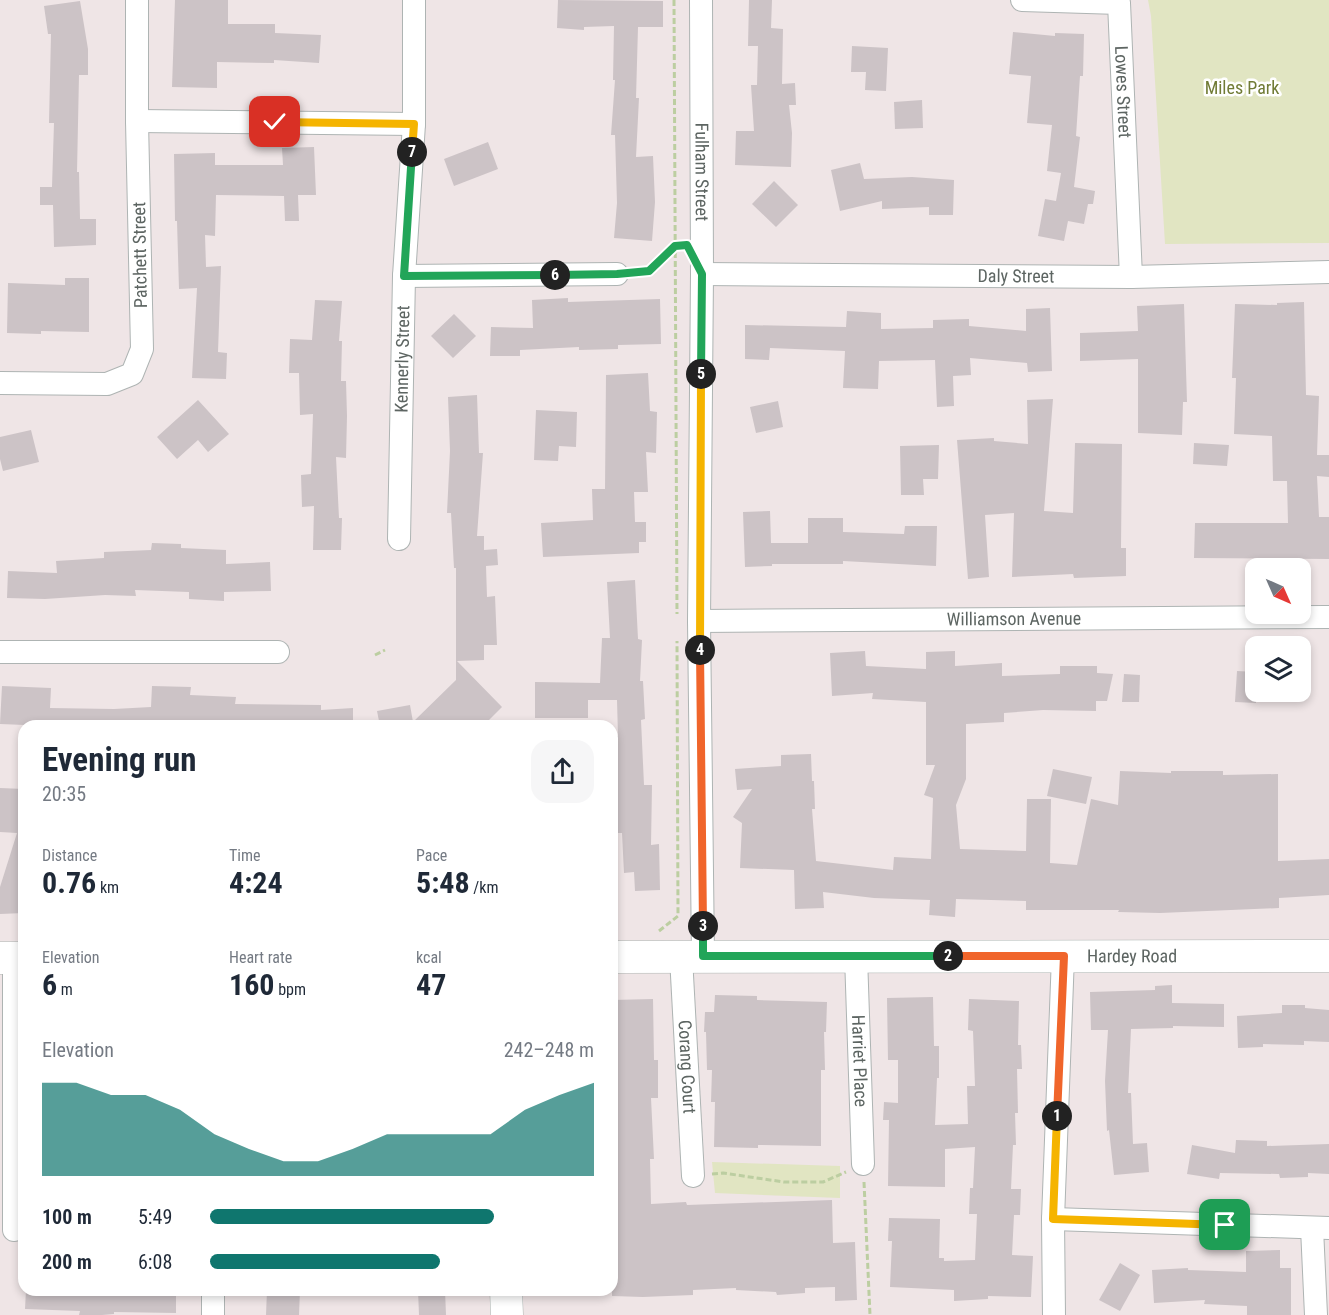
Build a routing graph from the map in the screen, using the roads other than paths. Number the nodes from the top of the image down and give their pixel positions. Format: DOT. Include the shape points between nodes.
graph roads {
  1 [pos="137,0"];
  2 [pos="414,0"];
  3 [pos="701,0"];
  4 [pos="1022,0"];
  5 [pos="137,121"];
  6 [pos="414,124"];
  7 [pos="1329,272"];
  8 [pos="617,274"];
  9 [pos="702,274"];
  10 [pos="404,276"];
  11 [pos="1131,277"];
  12 [pos="0,383"];
  13 [pos="399,539"];
  14 [pos="1329,617"];
  15 [pos="699,621"];
  16 [pos="0,652"];
  17 [pos="278,652"];
  18 [pos="855,956"];
  19 [pos="1064,956"];
  20 [pos="1329,956"];
  21 [pos="618,957"];
  22 [pos="692,957"];
  23 [pos="13,958"];
  24 [pos="863,1164"];
  25 [pos="693,1176"];
  26 [pos="1053,1219"];
  27 [pos="1320,1228"];
  28 [pos="13,1230"];
  29 [pos="213,1296"];
  30 [pos="506,1296"];
  31 [pos="213,1315"];
  32 [pos="507,1315"];
  33 [pos="1054,1315"];
  34 [pos="1316,1315"];
  1 -- 5 [label="street, Patchett Street"];
  2 -- 6 [label="street, Kennerly Street"];
  3 -- 9 [label="street, Fulham Street"];
  4 -- 11 [label="street, Lowes Street" via="1119,3"];
  5 -- 6 [label="street"];
  5 -- 12 [label="street, Patchett Street" via="142,349 132,374 107,384"];
  6 -- 10 [label="street, Kennerly Street"];
  7 -- 11 [label="street, Daly Street"];
  8 -- 10 [label="street"];
  9 -- 11 [label="street, Daly Street"];
  9 -- 15 [label="street, Fulham Street"];
  10 -- 13 [label="street, Kennerly Street"];
  14 -- 15 [label="street, Williamson Avenue"];
  15 -- 22 [label="street, Fulham Street"];
  16 -- 17 [label="street"];
  18 -- 19 [label="street, Hardey Road"];
  18 -- 22 [label="street, Hardey Road"];
  18 -- 24 [label="street, Harriet Place"];
  19 -- 20 [label="street, Hardey Road"];
  19 -- 26 [label="street"];
  21 -- 22 [label="street, Hardey Road"];
  22 -- 25 [label="street, Corang Court"];
  23 -- 28 [label="street"];
  26 -- 27 [label="street"];
  26 -- 33 [label="street"];
  27 -- 34 [label="street"];
  29 -- 31 [label="street"];
  30 -- 32 [label="street"];
}
